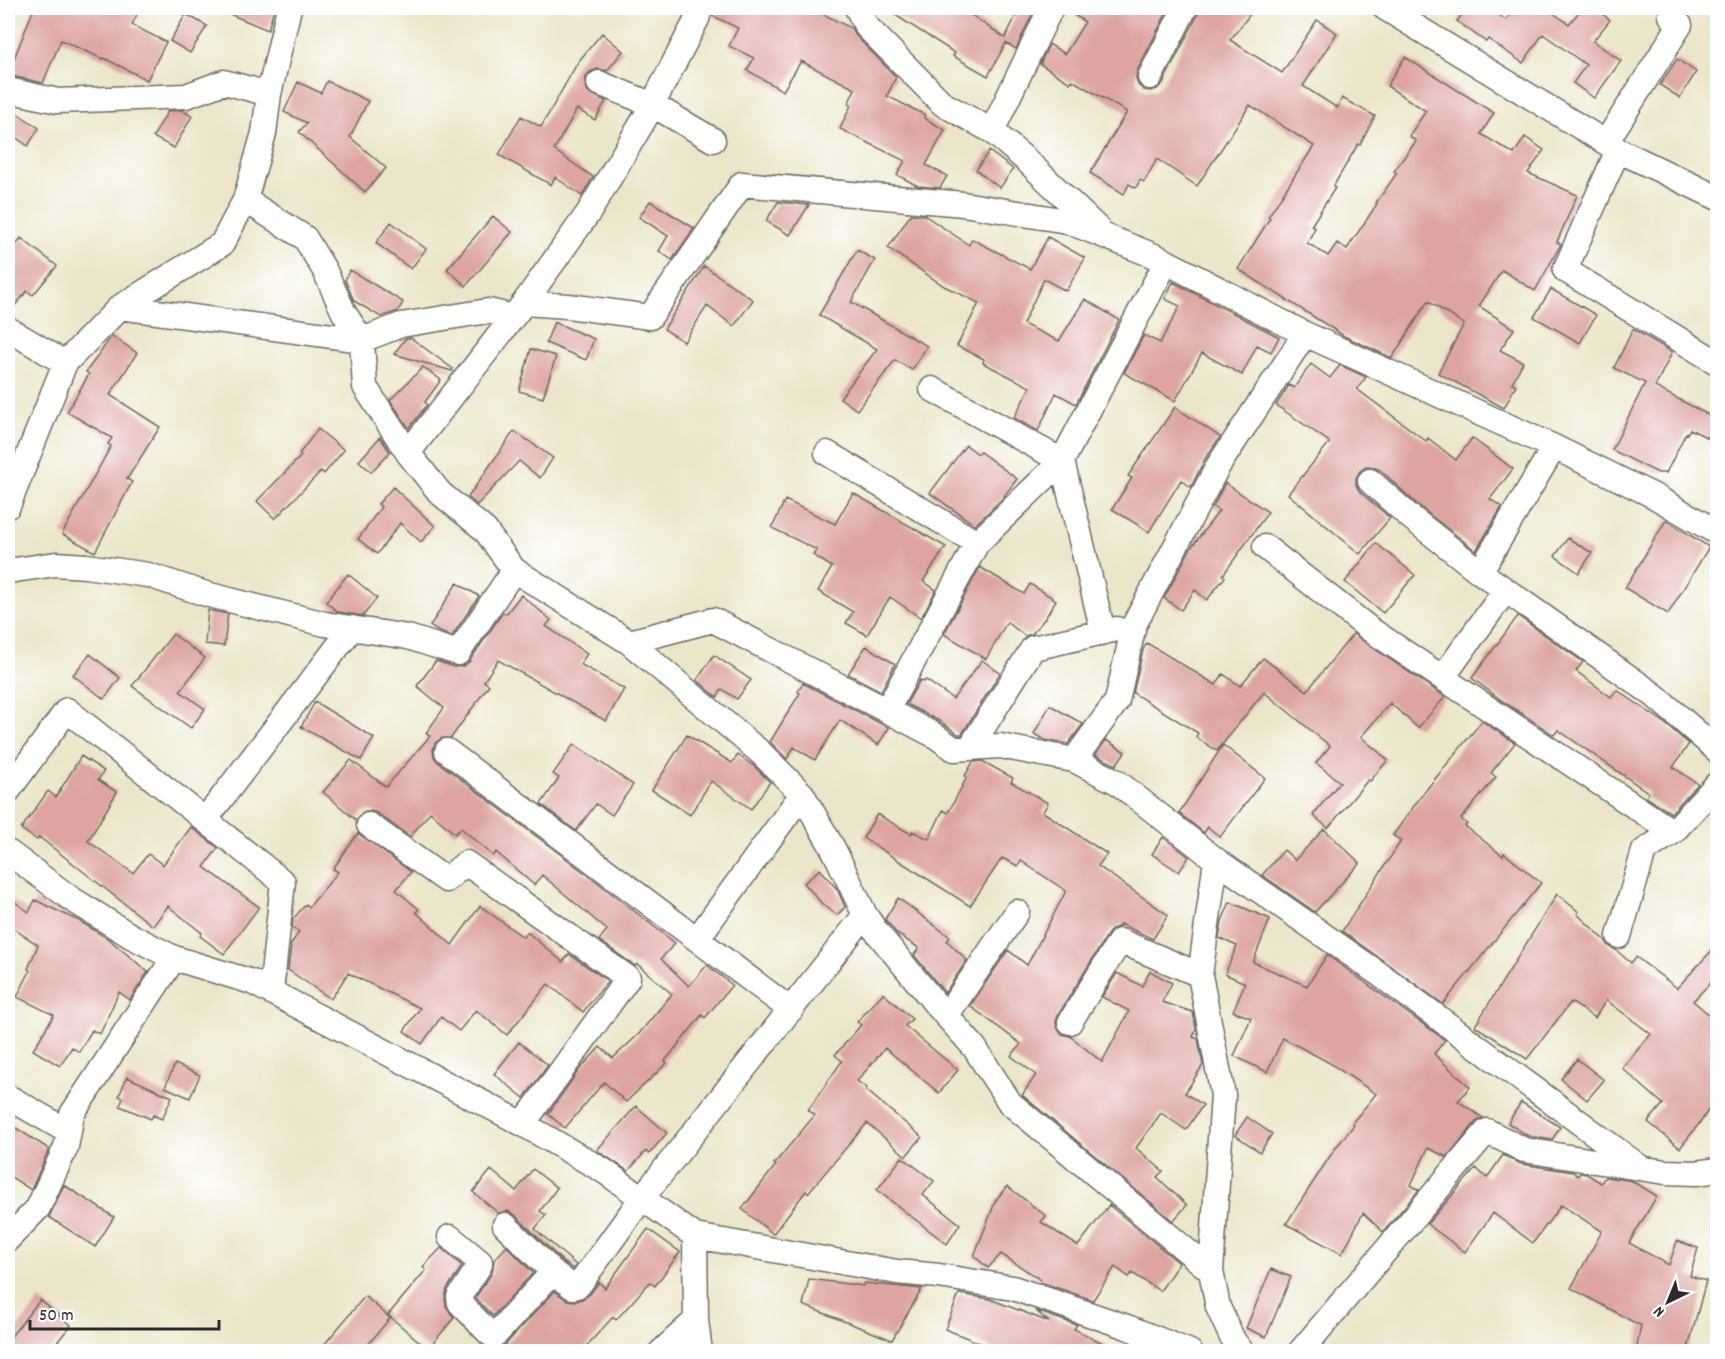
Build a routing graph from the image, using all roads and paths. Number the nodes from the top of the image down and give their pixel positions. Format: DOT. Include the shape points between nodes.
graph roads {
  1 [pos="289,8"];
  2 [pos="700,8"];
  3 [pos="857,8"];
  4 [pos="1051,8"];
  5 [pos="1185,8"];
  6 [pos="1385,8"];
  7 [pos="1676,8"];
  8 [pos="1150,77"];
  9 [pos="599,83"];
  10 [pos="8,90"];
  11 [pos="269,94"];
  12 [pos="653,105"];
  13 [pos="992,131"];
  14 [pos="713,140"];
  15 [pos="1612,146"];
  16 [pos="1718,198"];
  17 [pos="245,200"];
  18 [pos="1108,237"];
  19 [pos="1166,262"];
  20 [pos="120,307"];
  21 [pos="518,310"];
  22 [pos="8,329"];
  23 [pos="1305,334"];
  24 [pos="362,340"];
  25 [pos="65,363"];
  26 [pos="1718,363"];
  27 [pos="932,389"];
  28 [pos="1554,447"];
  29 [pos="408,453"];
  30 [pos="827,453"];
  31 [pos="1062,461"];
  32 [pos="1370,481"];
  33 [pos="8,506"];
  34 [pos="1718,533"];
  35 [pos="977,543"];
  36 [pos="1265,547"];
  37 [pos="514,570"];
  38 [pos="8,571"];
  39 [pos="1480,572"];
  40 [pos="1505,591"];
  41 [pos="1134,625"];
  42 [pos="352,628"];
  43 [pos="1103,632"];
  44 [pos="629,642"];
  45 [pos="1443,677"];
  46 [pos="886,710"];
  47 [pos="970,748"];
  48 [pos="447,751"];
  49 [pos="1718,751"];
  50 [pos="1074,760"];
  51 [pos="1718,783"];
  52 [pos="8,790"];
  53 [pos="802,794"];
  54 [pos="206,820"];
  55 [pos="369,825"];
  56 [pos="1673,832"];
  57 [pos="8,852"];
  58 [pos="1216,860"];
  59 [pos="1017,912"];
  60 [pos="865,915"];
  61 [pos="1619,936"];
  62 [pos="697,939"];
  63 [pos="174,958"];
  64 [pos="1200,975"];
  65 [pos="271,992"];
  66 [pos="791,1010"];
  67 [pos="946,1016"];
  68 [pos="1070,1022"];
  69 [pos="8,1097"];
  70 [pos="523,1124"];
  71 [pos="69,1132"];
  72 [pos="1641,1168"];
  73 [pos="1718,1170"];
  74 [pos="642,1198"];
  75 [pos="505,1226"];
  76 [pos="695,1236"];
  77 [pos="450,1237"];
  78 [pos="8,1239"];
  79 [pos="1211,1271"];
  80 [pos="553,1272"];
  81 [pos="696,1320"];
  82 [pos="493,1343"];
  83 [pos="660,1352"];
  84 [pos="700,1352"];
  85 [pos="1190,1352"];
  86 [pos="1242,1352"];
  87 [pos="1300,1352"];
  1 -- 11 [label="street"];
  2 -- 12 [label="street" via="698,20"];
  3 -- 13 [label="street" via="866,26 943,104"];
  4 -- 13 [label="street"];
  5 -- 8 [label="street"];
  6 -- 15 [label="street"];
  7 -- 15 [label="street" via="1671,16 1680,25"];
  9 -- 12 [label="street"];
  10 -- 11 [label="street" via="58,101 186,96 224,82"];
  11 -- 17 [label="street" via="264,133"];
  12 -- 14 [label="street"];
  12 -- 21 [label="street" via="589,212"];
  13 -- 18 [label="street"];
  15 -- 16 [label="street"];
  15 -- 26 [label="street" via="1565,270"];
  17 -- 20 [label="street" via="222,244"];
  17 -- 24 [label="street" via="305,238"];
  18 -- 19 [label="street"];
  18 -- 21 [label="street" via="1067,221 963,204 742,184 650,317 568,306"];
  19 -- 23 [label="street"];
  19 -- 31 [label="street"];
  20 -- 24 [label="street"];
  20 -- 25 [label="street"];
  21 -- 24 [label="street" via="401,325"];
  21 -- 29 [label="street"];
  22 -- 25 [label="street"];
  23 -- 28 [label="street"];
  23 -- 41 [label="street" via="1218,466"];
  24 -- 29 [label="street" via="364,387"];
  25 -- 33 [label="street"];
  27 -- 31 [label="street"];
  28 -- 34 [label="street" via="1654,496"];
  28 -- 39 [label="street"];
  29 -- 37 [label="street" via="440,493 486,530"];
  30 -- 35 [label="street"];
  31 -- 35 [label="street"];
  31 -- 43 [label="street"];
  32 -- 39 [label="street"];
  35 -- 46 [label="street"];
  36 -- 45 [label="street" via="1371,630"];
  37 -- 42 [label="street" via="458,653 408,637"];
  37 -- 44 [label="street"];
  38 -- 42 [label="street" via="56,564 148,575 206,594"];
  39 -- 40 [label="street"];
  40 -- 45 [label="street"];
  40 -- 49 [label="street" via="1654,695"];
  41 -- 43 [label="street"];
  41 -- 50 [label="street" via="1117,701"];
  42 -- 54 [label="street"];
  43 -- 47 [label="street" via="1033,648"];
  44 -- 46 [label="street" via="713,620"];
  44 -- 53 [label="street" via="761,753"];
  45 -- 56 [label="street"];
  46 -- 47 [label="street" via="954,749"];
  47 -- 50 [label="street" via="1000,746"];
  48 -- 62 [label="street"];
  50 -- 58 [label="street" via="1117,782"];
  51 -- 56 [label="street"];
  52 -- 54 [label="street" via="67,710"];
  53 -- 60 [label="street"];
  53 -- 62 [label="street"];
  54 -- 65 [label="street" via="283,882"];
  55 -- 70 [label="street" via="446,880 466,863 628,978"];
  56 -- 61 [label="street" via="1644,851"];
  57 -- 63 [label="street" via="70,898"];
  58 -- 64 [label="street"];
  58 -- 72 [label="street" via="1382,976"];
  59 -- 67 [label="street"];
  60 -- 66 [label="street"];
  60 -- 67 [label="street"];
  62 -- 66 [label="street"];
  63 -- 65 [label="street" via="252,982"];
  63 -- 71 [label="street" via="72,1114"];
  64 -- 68 [label="street" via="1120,941"];
  64 -- 79 [label="street" via="1223,1095"];
  65 -- 70 [label="street"];
  66 -- 74 [label="street"];
  67 -- 79 [label="street" via="974,1047 1010,1103"];
  69 -- 71 [label="street"];
  70 -- 74 [label="street"];
  71 -- 78 [label="street" via="38,1208"];
  72 -- 73 [label="street" via="1696,1173"];
  72 -- 87 [label="street" via="1524,1150 1487,1131"];
  74 -- 76 [label="street"];
  74 -- 80 [label="street" via="579,1285 573,1287"];
  75 -- 80 [label="street"];
  76 -- 81 [label="street"];
  76 -- 85 [label="street" via="1013,1288"];
  77 -- 82 [label="street" via="479,1260 480,1265 459,1297 460,1303 490,1334"];
  79 -- 86 [label="street" via="1218,1307"];
  80 -- 82 [label="street"];
  81 -- 83 [label="street"];
  81 -- 84 [label="street"];
}
